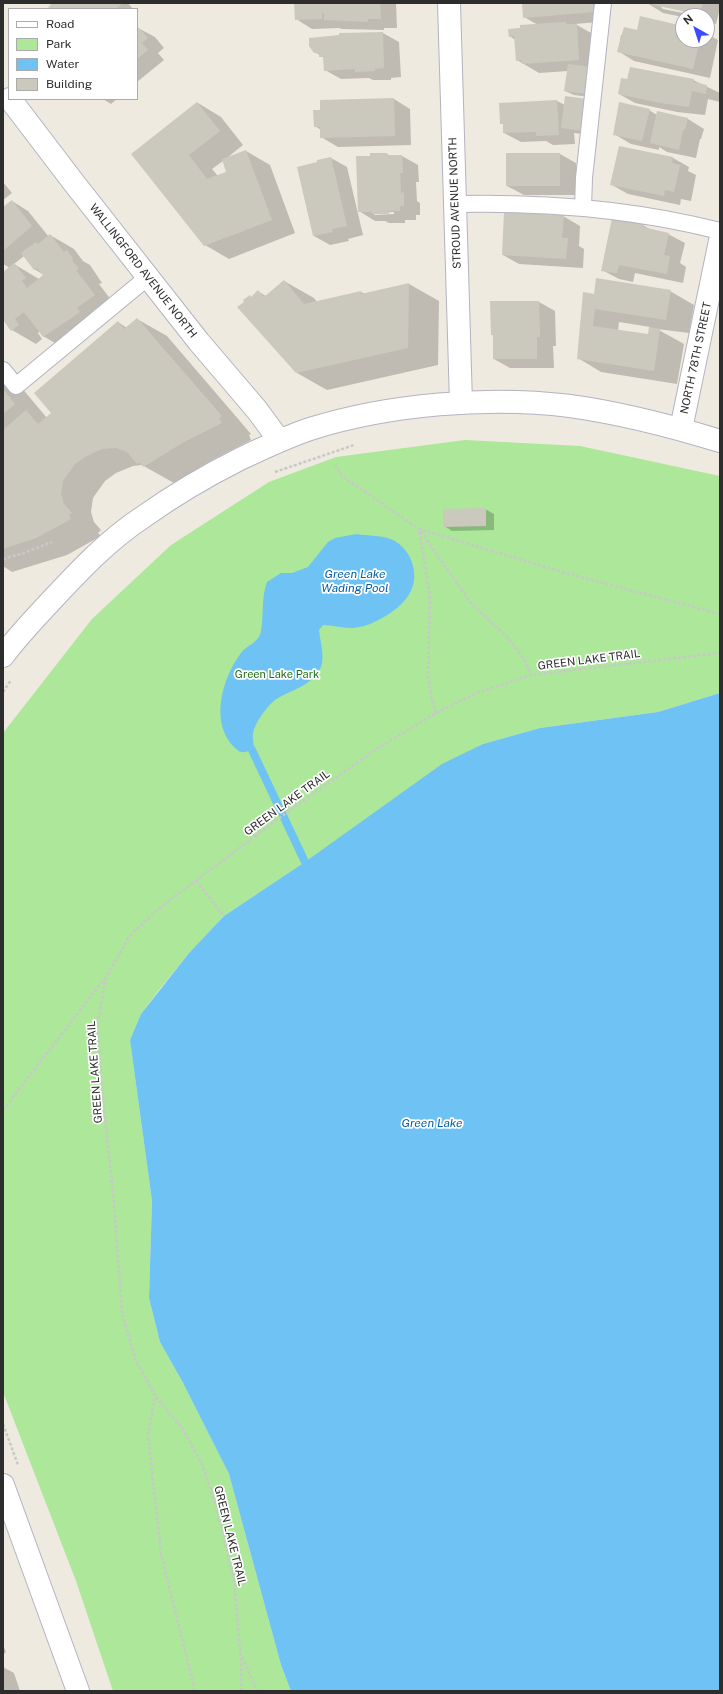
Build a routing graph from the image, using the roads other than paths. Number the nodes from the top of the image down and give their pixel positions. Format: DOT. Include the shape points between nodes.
graph roads {
  1 [pos="449,3"];
  2 [pos="603,3"];
  3 [pos="11,100"];
  4 [pos="455,204"];
  5 [pos="583,208"];
  6 [pos="720,231"];
  7 [pos="720,241"];
  8 [pos="148,277"];
  9 [pos="3,370"];
  10 [pos="461,403"];
  11 [pos="681,429"];
  12 [pos="279,440"];
  13 [pos="720,441"];
  14 [pos="3,655"];
  15 [pos="3,1485"];
  16 [pos="78,1691"];
  1 -- 4 [label="street, STROUD AVENUE NORTH"];
  2 -- 5 [label="lane"];
  3 -- 8 [label="street, WALLINGFORD AVENUE NORTH"];
  4 -- 5 [label="lane"];
  4 -- 10 [label="street, STROUD AVENUE NORTH"];
  5 -- 6 [label="lane" via="687,223"];
  7 -- 11 [label="street, NORTH 78TH STREET"];
  8 -- 9 [label="lane" via="16,386"];
  8 -- 12 [label="street, WALLINGFORD AVENUE NORTH"];
  10 -- 11 [label="street" via="503,402 569,406"];
  10 -- 12 [label="street" via="355,417"];
  11 -- 13 [label="street"];
  12 -- 14 [label="street" via="207,476 142,517 75,575"];
  15 -- 16 [label="street"];
}
